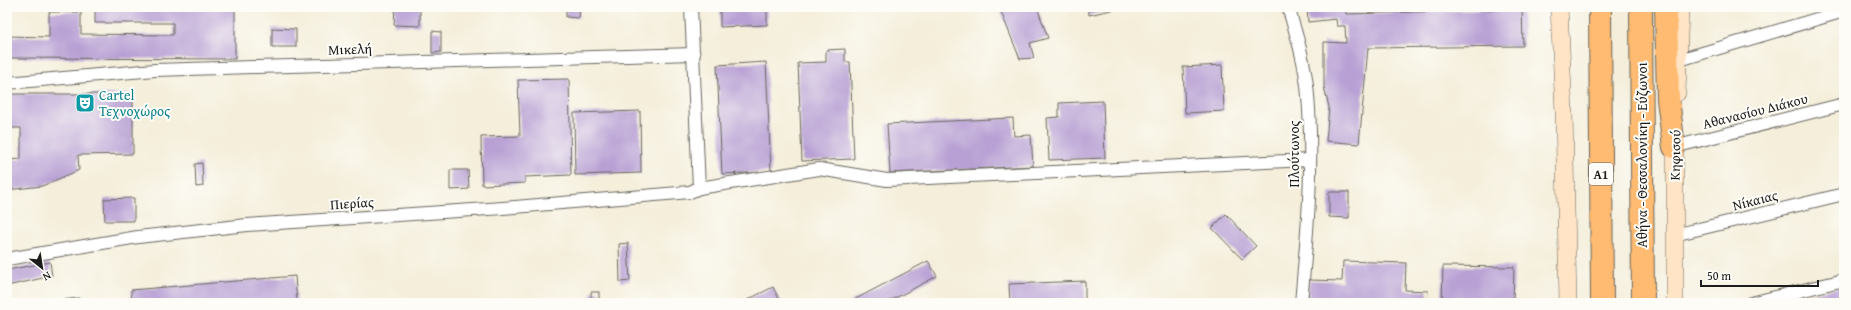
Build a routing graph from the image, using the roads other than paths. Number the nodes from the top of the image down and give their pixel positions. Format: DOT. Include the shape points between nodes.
graph roads {
  1 [pos="692,7"];
  2 [pos="1288,7"];
  3 [pos="1559,7"];
  4 [pos="1600,7"];
  5 [pos="1641,7"];
  6 [pos="1666,7"];
  7 [pos="1680,7"];
  8 [pos="1844,11"];
  9 [pos="694,54"];
  10 [pos="1679,60"];
  11 [pos="7,83"];
  12 [pos="1844,104"];
  13 [pos="1674,147"];
  14 [pos="1309,160"];
  15 [pos="700,188"];
  16 [pos="1844,194"];
  17 [pos="1674,235"];
  18 [pos="7,259"];
  19 [pos="1844,280"];
  20 [pos="1301,303"];
  21 [pos="1568,303"];
  22 [pos="1602,303"];
  23 [pos="1643,303"];
  24 [pos="1675,303"];
  25 [pos="1751,303"];
  1 -- 9 [label="street"];
  2 -- 14 [label="street, Πλούτωνος" via="1308,95"];
  3 -- 21 [label="main road"];
  4 -- 22 [label="highway, Α1"];
  5 -- 23 [label="highway, Αθήνα - Θεσσαλονίκη - Εύζωνοι"];
  6 -- 13 [label="highway" via="1668,99"];
  7 -- 10 [label="main road, Κηφισού"];
  8 -- 10 [label="street"];
  9 -- 11 [label="street, Μικελή" via="155,70"];
  9 -- 15 [label="street"];
  10 -- 13 [label="main road, Κηφισού"];
  12 -- 13 [label="street, Αθανασίου Διάκου"];
  13 -- 17 [label="main road, Κηφισού"];
  14 -- 15 [label="street, Πιερίας" via="887,180 819,169"];
  14 -- 20 [label="street, Πλούτωνος" via="1308,218"];
  15 -- 18 [label="street, Πιερίας" via="690,192 611,199 247,225 138,237"];
  16 -- 17 [label="street, Νίκαιας"];
  17 -- 24 [label="main road, Κηφισού"];
  19 -- 25 [label="street"];
}
